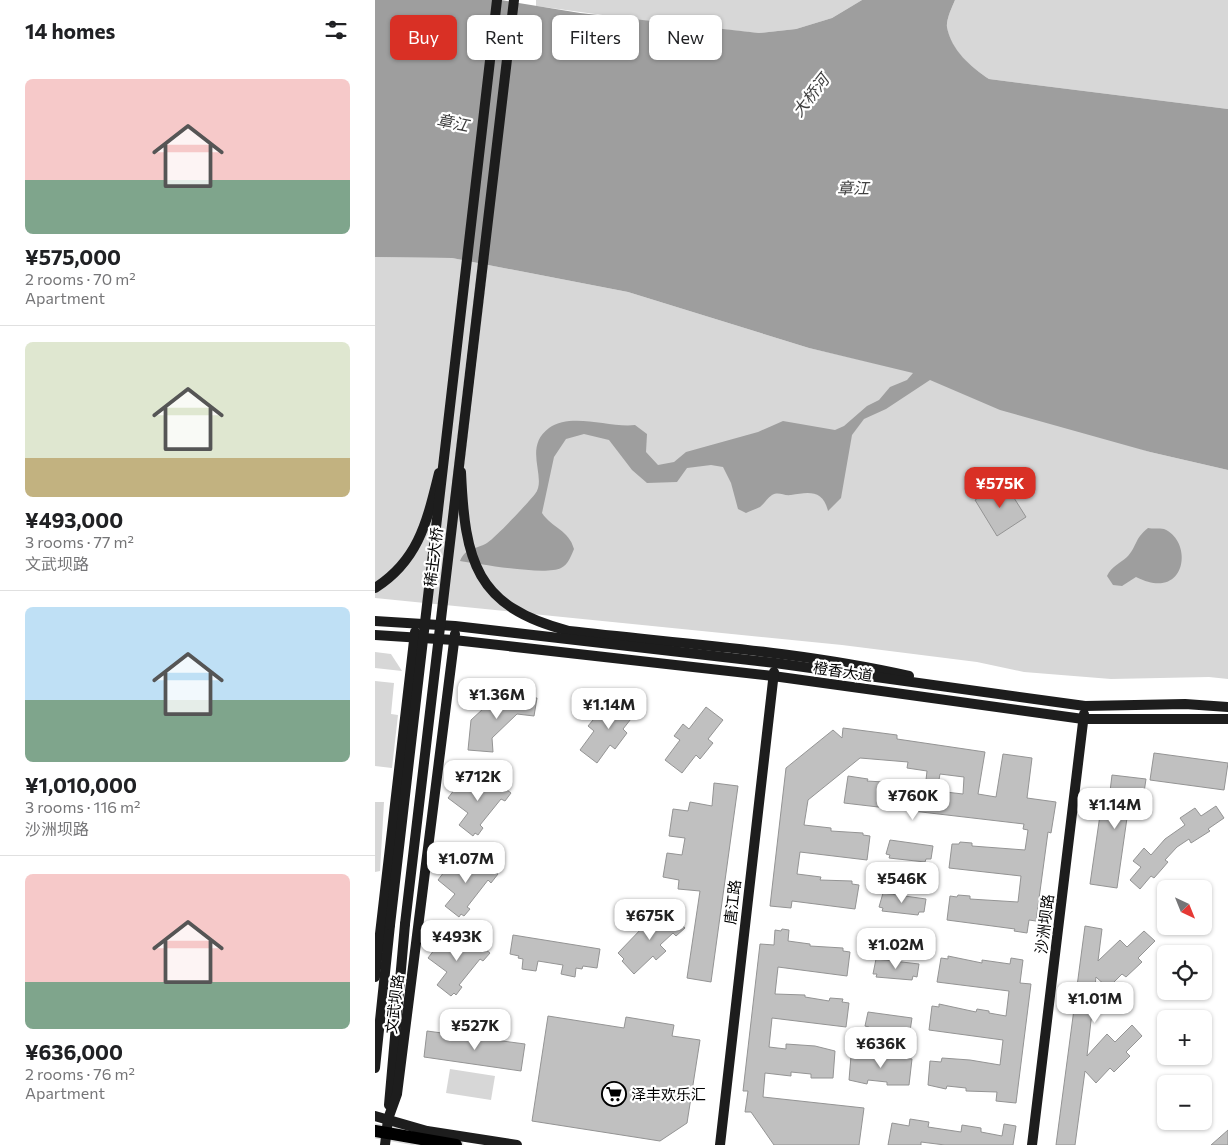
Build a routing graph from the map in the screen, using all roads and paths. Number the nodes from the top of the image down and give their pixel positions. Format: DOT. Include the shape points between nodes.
graph roads {
  1 [pos="497,0"];
  2 [pos="514,0"];
  3 [pos="445,450"];
  4 [pos="461,454"];
  5 [pos="375,588"];
  6 [pos="375,621"];
  7 [pos="415,623"];
  8 [pos="455,626"];
  9 [pos="375,635"];
  10 [pos="415,637"];
  11 [pos="454,640"];
  12 [pos="775,663"];
  13 [pos="773,676"];
  14 [pos="976,691"];
  15 [pos="1085,706"];
  16 [pos="1228,708"];
  17 [pos="1083,719"];
  18 [pos="1228,719"];
  19 [pos="375,977"];
  20 [pos="375,1068"];
  21 [pos="375,1116"];
  22 [pos="388,1119"];
  23 [pos="382,1137"];
  24 [pos="455,1145"];
  25 [pos="517,1145"];
  26 [pos="720,1145"];
  27 [pos="1032,1145"];
  1 -- 3 [label="main road, 稀土大桥, bridge"];
  2 -- 4 [label="main road, 稀土大桥, bridge"];
  3 -- 5 [label="main road, bridge" via="427,518 410,557 390,579"];
  3 -- 20 [label="main road, 稀土大桥, bridge"];
  4 -- 14 [label="main road, bridge" via="466,537 480,576 501,601 541,624 569,631 871,667"];
  4 -- 22 [label="main road, 稀土大桥, bridge" via="405,924"];
  6 -- 7 [label="main road, 橙香大道"];
  7 -- 8 [label="main road, 橙香大道"];
  7 -- 10 [label="main road, 文武坝路"];
  8 -- 11 [label="main road, 文武坝路"];
  8 -- 12 [label="main road, 橙香大道"];
  9 -- 10 [label="main road, 橙香大道"];
  10 -- 11 [label="main road, 橙香大道"];
  10 -- 19 [label="main road, 文武坝路"];
  11 -- 13 [label="main road, 橙香大道"];
  11 -- 22 [label="main road, 文武坝路" via="397,1094"];
  12 -- 13 [label="main road, 唐江路"];
  12 -- 14 [label="main road, 橙香大道"];
  13 -- 17 [label="main road, 橙香大道"];
  13 -- 26 [label="main road, 唐江路"];
  14 -- 15 [label="main road, 橙香大道"];
  15 -- 16 [label="main road, 橙香大道" via="1185,704"];
  15 -- 17 [label="main road, 沙洲坝路"];
  17 -- 18 [label="main road, 橙香大道"];
  17 -- 27 [label="main road, 沙洲坝路"];
  21 -- 22 [label="main road"];
  22 -- 23 [label="main road, 文武坝路"];
  22 -- 25 [label="main road" via="427,1130"];
  23 -- 24 [label="main road"];
}
